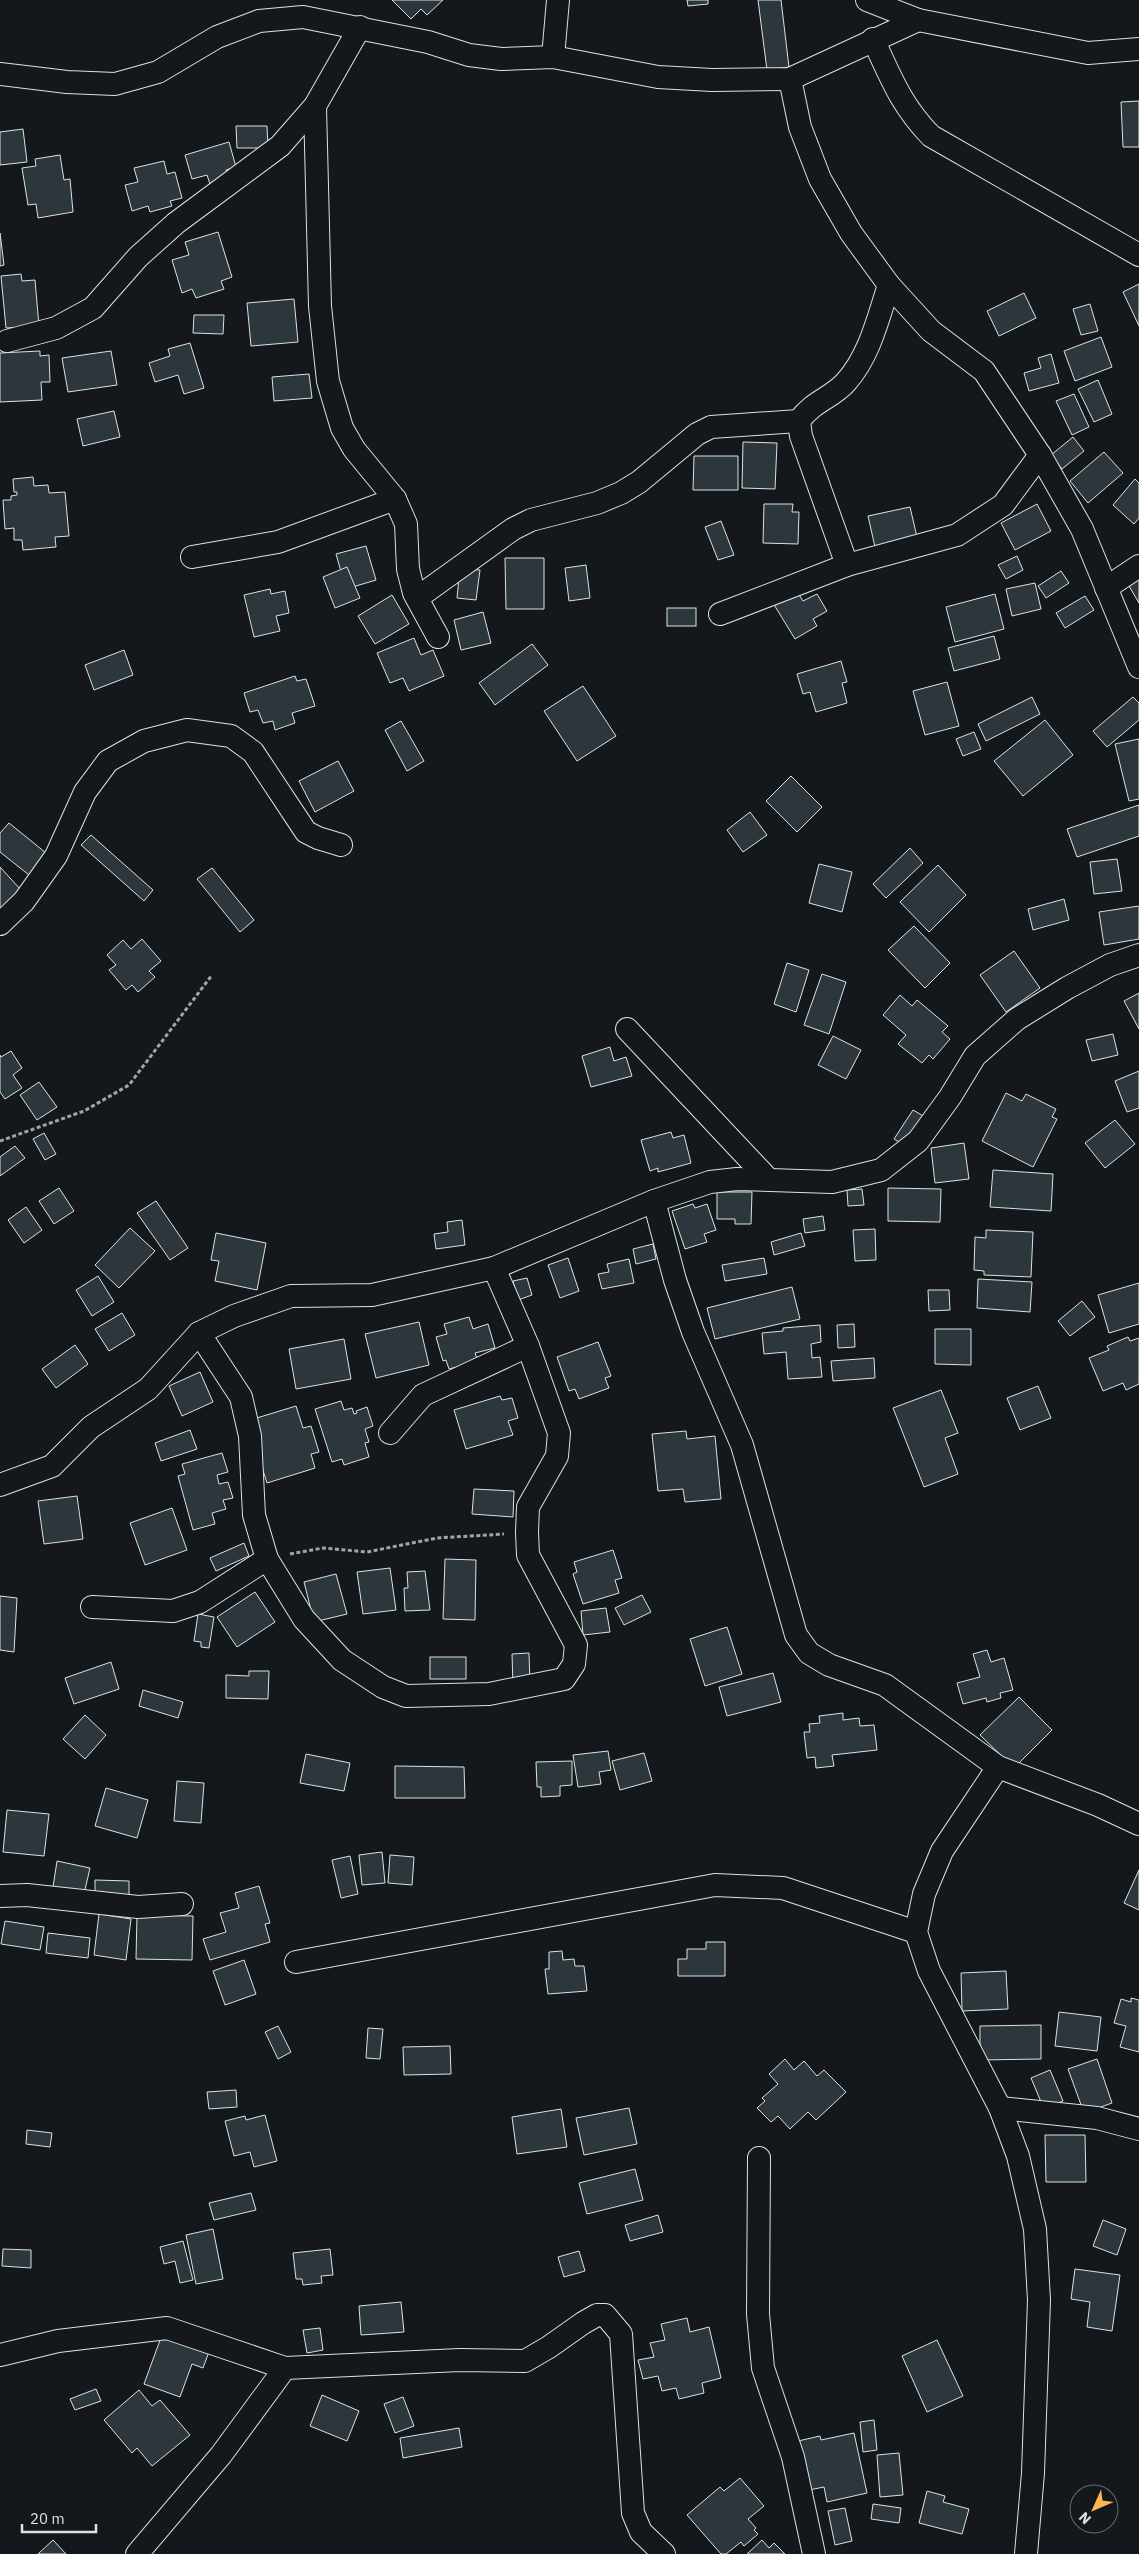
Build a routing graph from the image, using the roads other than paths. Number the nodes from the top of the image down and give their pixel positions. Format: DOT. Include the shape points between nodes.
graph roads {
  1 [pos="558,0"];
  2 [pos="867,0"];
  3 [pos="918,20"];
  4 [pos="360,28"];
  5 [pos="873,39"];
  6 [pos="1139,49"];
  7 [pos="553,57"];
  8 [pos="0,74"];
  9 [pos="790,79"];
  10 [pos="315,106"];
  11 [pos="1139,255"];
  12 [pos="889,285"];
  13 [pos="7,341"];
  14 [pos="799,421"];
  15 [pos="1040,455"];
  16 [pos="395,499"];
  17 [pos="192,557"];
  18 [pos="846,564"];
  19 [pos="1139,566"];
  20 [pos="1106,588"];
  21 [pos="417,598"];
  22 [pos="720,614"];
  23 [pos="438,637"];
  24 [pos="1139,667"];
  25 [pos="341,845"];
  26 [pos="0,924"];
  27 [pos="1139,955"];
  28 [pos="627,1029"];
  29 [pos="768,1179"];
  30 [pos="654,1201"];
  31 [pos="494,1268"];
  32 [pos="199,1333"];
  33 [pos="528,1346"];
  34 [pos="390,1433"];
  35 [pos="0,1486"];
  36 [pos="267,1559"];
  37 [pos="92,1607"];
  38 [pos="998,1767"];
  39 [pos="1139,1824"];
  40 [pos="0,1896"];
  41 [pos="182,1904"];
  42 [pos="916,1932"];
  43 [pos="296,1962"];
  44 [pos="1000,2108"];
  45 [pos="1139,2129"];
  46 [pos="758,2158"];
  47 [pos="0,2355"];
  48 [pos="285,2368"];
  49 [pos="137,2554"];
  50 [pos="664,2554"];
  51 [pos="814,2554"];
  52 [pos="1026,2554"];
  1 -- 7 [label="street"];
  2 -- 3 [label="street"];
  3 -- 5 [label="street"];
  3 -- 6 [label="street" via="1088,53"];
  4 -- 7 [label="street" via="468,54 501,58"];
  4 -- 8 [label="street" via="303,17 259,21 217,37 158,72 116,84"];
  4 -- 10 [label="street"];
  5 -- 9 [label="street"];
  5 -- 11 [label="street" via="902,100 931,136"];
  7 -- 9 [label="street" via="658,77"];
  9 -- 12 [label="street" via="800,127 820,179 851,233"];
  10 -- 13 [label="street" via="280,146 176,223 138,257 93,308 56,328"];
  10 -- 16 [label="street" via="320,306 328,381 342,428 354,449"];
  12 -- 14 [label="street" via="861,363 844,384 808,409"];
  12 -- 15 [label="street" via="931,330 984,371"];
  14 -- 18 [label="street" via="801,436"];
  14 -- 21 [label="street" via="710,427 621,493 597,503 531,520 513,529"];
  15 -- 18 [label="street" via="1003,505 958,535"];
  15 -- 20 [label="street" via="1082,529"];
  16 -- 17 [label="street" via="278,542"];
  16 -- 21 [label="street" via="406,524 408,569"];
  18 -- 22 [label="street"];
  19 -- 20 [label="street"];
  20 -- 24 [label="street"];
  21 -- 23 [label="street"];
  25 -- 26 [label="street" via="306,832 253,752 232,736 187,730 144,741 108,761 85,792 56,856 24,901"];
  27 -- 29 [label="street" via="1110,965 1017,1019 975,1056 918,1141 881,1170 832,1182"];
  28 -- 29 [label="street"];
  29 -- 30 [label="street" via="710,1182"];
  30 -- 31 [label="street"];
  30 -- 38 [label="street" via="690,1324 742,1445 796,1635 809,1653 829,1665 885,1685"];
  31 -- 32 [label="street" via="372,1295 291,1296 234,1316"];
  31 -- 33 [label="street"];
  32 -- 35 [label="street" via="148,1389 91,1427 52,1466"];
  32 -- 36 [label="street" via="240,1397 250,1436 254,1515"];
  33 -- 34 [label="street" via="423,1395"];
  33 -- 36 [label="street" via="559,1433 557,1456 528,1507 528,1555 576,1645 574,1664 564,1679 489,1694 406,1696 383,1687 342,1660 304,1619"];
  36 -- 37 [label="street" via="200,1602 173,1611"];
  38 -- 39 [label="street"];
  38 -- 42 [label="street" via="942,1851 924,1894"];
  40 -- 41 [label="street" via="27,1895 138,1907"];
  42 -- 43 [label="street" via="783,1888 715,1885"];
  42 -- 44 [label="street" via="929,1971"];
  44 -- 45 [label="street" via="1098,2118"];
  44 -- 52 [label="street" via="1018,2156 1035,2228 1039,2300"];
  46 -- 51 [label="street" via="758,2314 763,2368 793,2457"];
  47 -- 48 [label="street" via="58,2341 166,2328"];
  48 -- 49 [label="street" via="221,2455"];
  48 -- 50 [label="street" via="460,2360 525,2361 583,2323 597,2315 605,2315 621,2334 633,2513 641,2532"];
}
